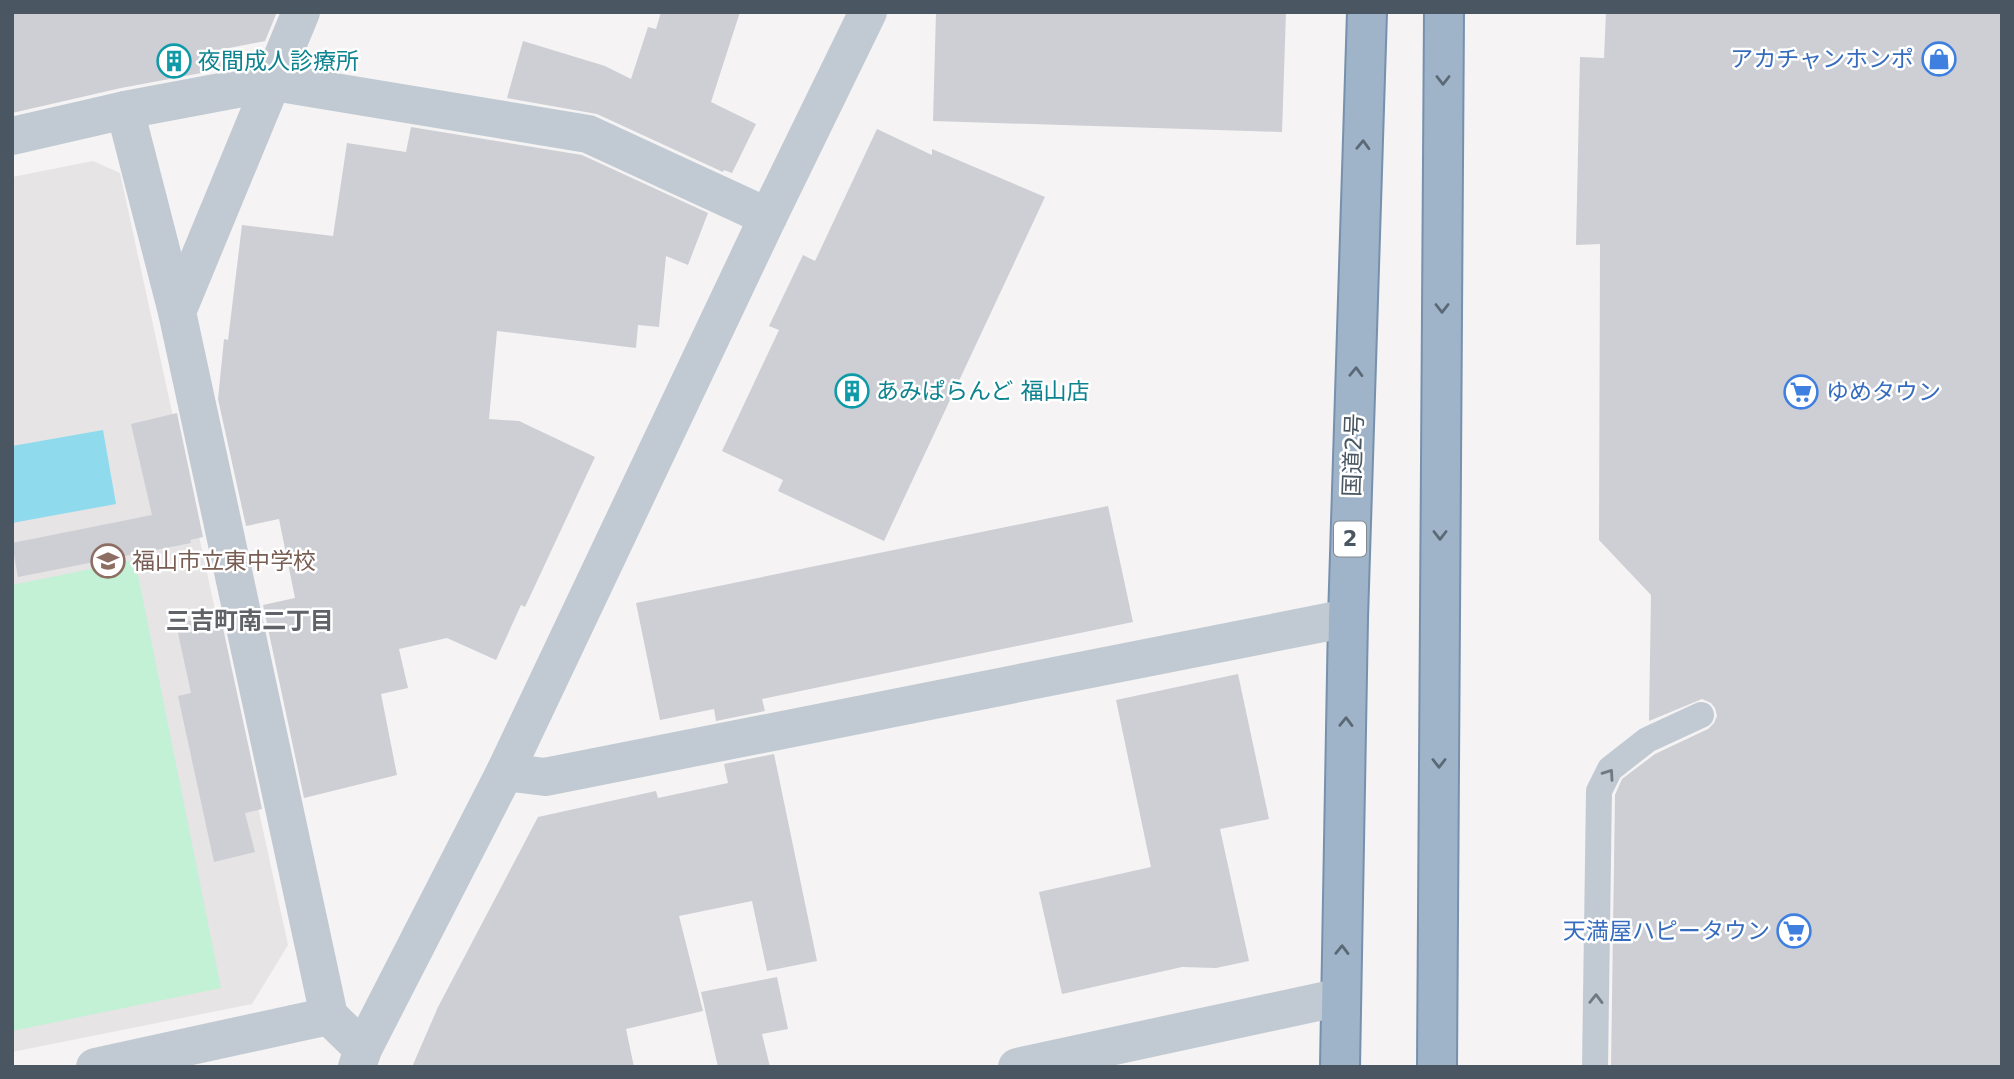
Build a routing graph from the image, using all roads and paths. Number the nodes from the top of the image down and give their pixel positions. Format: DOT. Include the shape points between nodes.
graph roads {
  1 [pos="301,12"];
  2 [pos="868,12"];
  3 [pos="1367,12"];
  4 [pos="1444,12"];
  5 [pos="274,82"];
  6 [pos="125,110"];
  7 [pos="12,136"];
  8 [pos="768,217"];
  9 [pos="177,312"];
  10 [pos="1348,618"];
  11 [pos="1701,715"];
  12 [pos="505,772"];
  13 [pos="1341,997"];
  14 [pos="329,1016"];
  15 [pos="360,1058"];
  16 [pos="95,1067"];
  17 [pos="1017,1067"];
  18 [pos="1340,1067"];
  19 [pos="1437,1067"];
  20 [pos="1595,1067"];
  1 -- 5 [label="street"];
  2 -- 8 [label="street"];
  10 -- 3 [label="highway, 国道2号 / 2, one-way"];
  4 -- 19 [label="highway, one-way"];
  5 -- 6 [label="street"];
  5 -- 8 [label="street" via="588,134"];
  5 -- 9 [label="street"];
  6 -- 7 [label="street"];
  6 -- 9 [label="street"];
  8 -- 12 [label="street"];
  9 -- 14 [label="street"];
  10 -- 12 [label="street" via="545,777"];
  13 -- 10 [label="highway, 国道2号 / 2, one-way"];
  20 -- 11 [label="lane, one-way" via="1599,791 1611,769 1647,740"];
  12 -- 15 [label="street"];
  13 -- 17 [label="street"];
  13 -- 18 [label="highway, 国道2号 / 2"];
  14 -- 15 [label="street"];
  14 -- 16 [label="street"];
}
